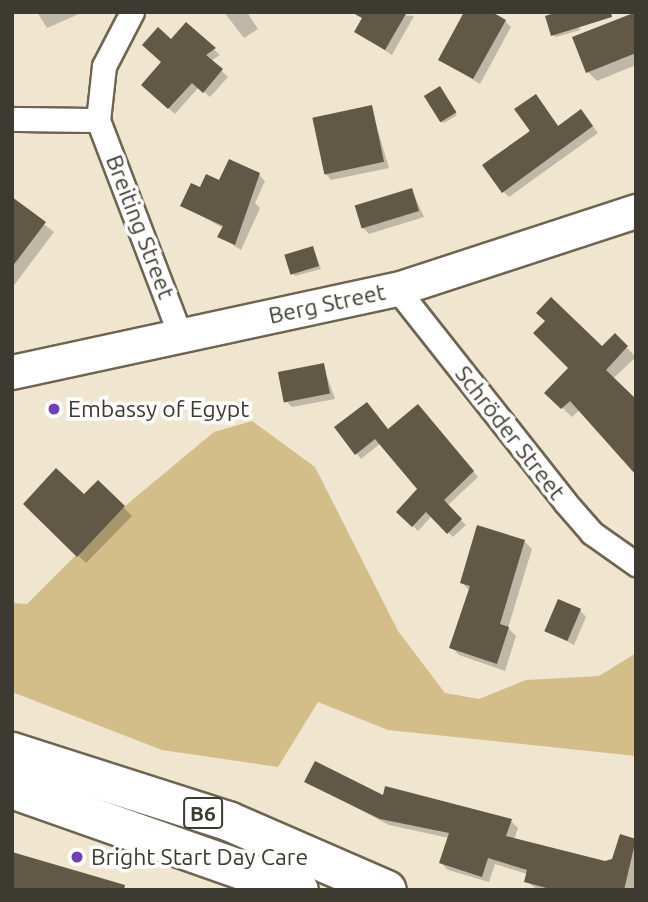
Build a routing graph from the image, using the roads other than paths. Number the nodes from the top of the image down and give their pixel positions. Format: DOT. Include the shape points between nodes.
graph roads {
  1 [pos="132,12"];
  2 [pos="12,119"];
  3 [pos="98,120"];
  4 [pos="636,211"];
  5 [pos="397,289"];
  6 [pos="180,335"];
  7 [pos="12,372"];
  8 [pos="636,564"];
  9 [pos="12,752"];
  10 [pos="12,789"];
  11 [pos="299,890"];
  12 [pos="387,890"];
  1 -- 3 [label="street, Breiting Street" via="104,66"];
  2 -- 3 [label="street"];
  3 -- 6 [label="street, Breiting Street"];
  4 -- 5 [label="street, Berg Street"];
  5 -- 6 [label="street, Berg Street"];
  5 -- 8 [label="street, Schröder Street" via="565,502 592,533"];
  6 -- 7 [label="street, Berg Street"];
  9 -- 12 [label="highway, B6" via="228,821"];
  10 -- 11 [label="highway, B6"];
}
